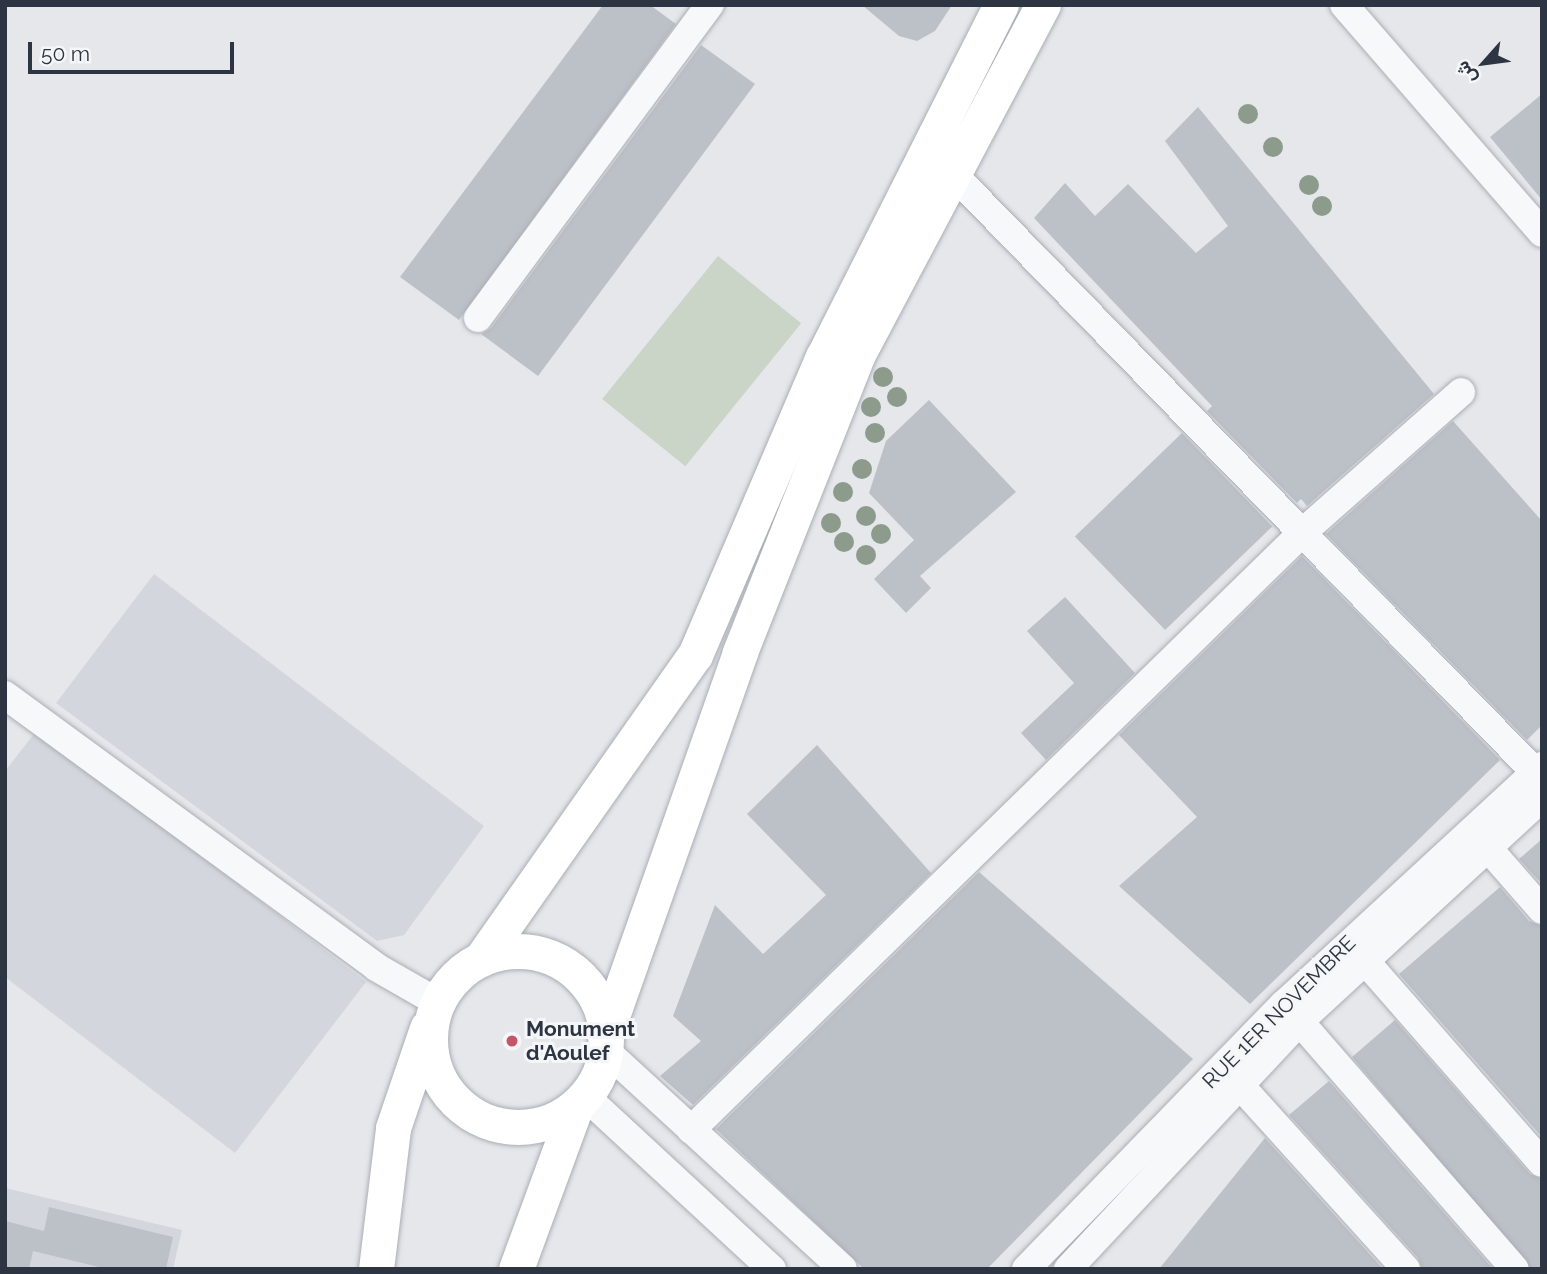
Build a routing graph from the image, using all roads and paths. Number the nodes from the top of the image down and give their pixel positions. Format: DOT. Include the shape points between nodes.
graph roads {
  1 [pos="710,5"];
  2 [pos="1001,5"];
  3 [pos="1044,5"];
  4 [pos="1343,5"];
  5 [pos="952,173"];
  6 [pos="1542,233"];
  7 [pos="478,318"];
  8 [pos="1461,392"];
  9 [pos="1303,532"];
  10 [pos="5,695"];
  11 [pos="1540,779"];
  12 [pos="1488,848"];
  13 [pos="1542,910"];
  14 [pos="1357,951"];
  15 [pos="481,959"];
  16 [pos="437,1002"];
  17 [pos="1292,1012"];
  18 [pos="605,1043"];
  19 [pos="1231,1075"];
  20 [pos="580,1101"];
  21 [pos="691,1130"];
  22 [pos="1542,1163"];
  23 [pos="376,1269"];
  24 [pos="516,1269"];
  25 [pos="772,1269"];
  26 [pos="843,1269"];
  27 [pos="1026,1269"];
  28 [pos="1068,1269"];
  29 [pos="1406,1269"];
  30 [pos="1515,1269"];
  1 -- 7 [label="street"];
  2 -- 15 [label="main road" via="823,357 695,655"];
  3 -- 5 [label="main road"];
  4 -- 6 [label="street"];
  5 -- 9 [label="street"];
  5 -- 18 [label="main road" via="859,352 740,652"];
  8 -- 9 [label="street"];
  9 -- 11 [label="street"];
  9 -- 21 [label="street"];
  10 -- 16 [label="street" via="376,967"];
  11 -- 12 [label="street, RUE 1ER NOVEMBRE"];
  11 -- 14 [label="street, RUE 1ER NOVEMBRE"];
  12 -- 13 [label="street"];
  12 -- 14 [label="street, RUE 1ER NOVEMBRE"];
  14 -- 17 [label="street, RUE 1ER NOVEMBRE"];
  14 -- 22 [label="street"];
  15 -- 16 [label="main road" via="463,970"];
  15 -- 18 [label="main road" via="518,951 555,960 591,991"];
  16 -- 20 [label="main road" via="431,1023 432,1055 443,1086 474,1116 516,1128 538,1125"];
  16 -- 23 [label="main road" via="393,1128"];
  17 -- 19 [label="street, RUE 1ER NOVEMBRE"];
  17 -- 30 [label="street"];
  18 -- 20 [label="main road"];
  18 -- 21 [label="street"];
  19 -- 27 [label="street, RUE 1ER NOVEMBRE"];
  19 -- 28 [label="street, RUE 1ER NOVEMBRE"];
  19 -- 29 [label="street"];
  20 -- 24 [label="main road"];
  20 -- 25 [label="street"];
  21 -- 26 [label="street"];
}
